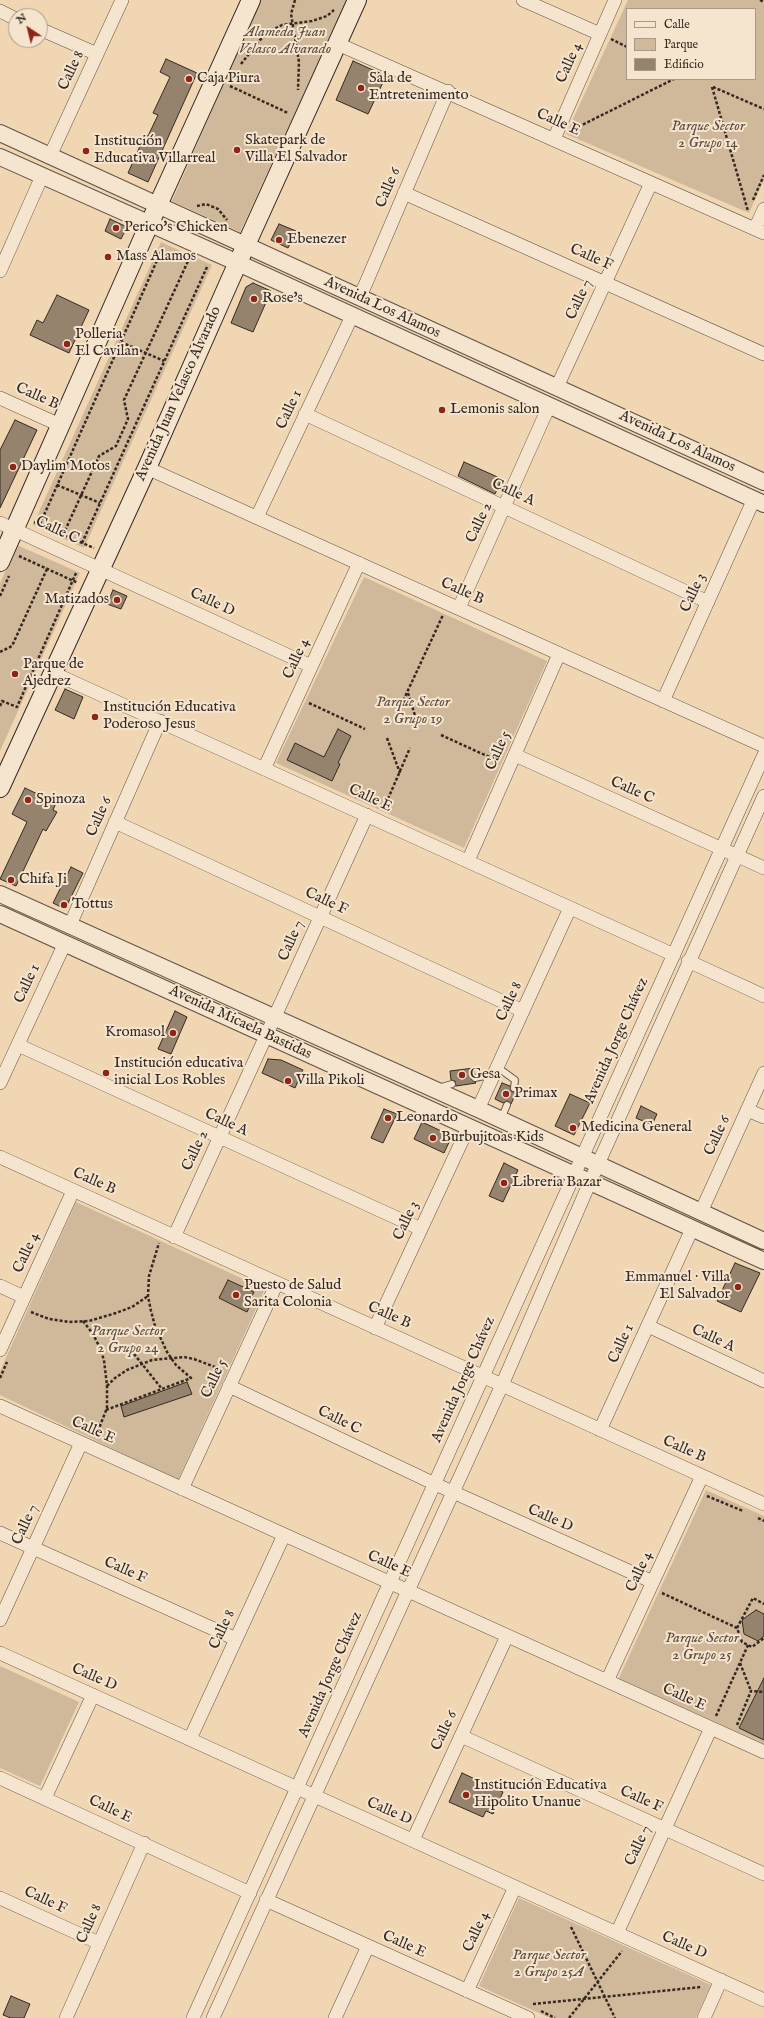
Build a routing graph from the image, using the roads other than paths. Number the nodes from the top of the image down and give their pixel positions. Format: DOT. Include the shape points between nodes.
graph roads {
  1 [pos="122,0"];
  2 [pos="250,0"];
  3 [pos="358,0"];
  4 [pos="523,0"];
  5 [pos="615,0"];
  6 [pos="48,33"];
  7 [pos="600,34"];
  8 [pos="338,44"];
  9 [pos="97,54"];
  10 [pos="448,91"];
  11 [pos="0,133"];
  12 [pos="554,139"];
  13 [pos="50,156"];
  14 [pos="0,157"];
  15 [pos="42,176"];
  16 [pos="651,183"];
  17 [pos="404,193"];
  18 [pos="157,206"];
  19 [pos="764,209"];
  20 [pos="149,224"];
  21 [pos="759,231"];
  22 [pos="246,245"];
  23 [pos="238,263"];
  24 [pos="0,271"];
  25 [pos="606,283"];
  26 [pos="360,297"];
  27 [pos="352,316"];
  28 [pos="764,354"];
  29 [pos="557,387"];
  30 [pos="0,398"];
  31 [pos="549,406"];
  32 [pos="306,414"];
  33 [pos="62,426"];
  34 [pos="147,468"];
  35 [pos="763,480"];
  36 [pos="759,502"];
  37 [pos="505,507"];
  38 [pos="257,517"];
  39 [pos="12,523"];
  40 [pos="3,556"];
  41 [pos="104,562"];
  42 [pos="358,563"];
  43 [pos="708,602"];
  44 [pos="450,609"];
  45 [pos="559,654"];
  46 [pos="311,666"];
  47 [pos="53,673"];
  48 [pos="663,701"];
  49 [pos="160,721"];
  50 [pos="764,746"];
  51 [pos="509,755"];
  52 [pos="764,755"];
  53 [pos="264,768"];
  54 [pos="0,788"];
  55 [pos="764,796"];
  56 [pos="372,811"];
  57 [pos="115,822"];
  58 [pos="722,848"];
  59 [pos="737,855"];
  60 [pos="468,861"];
  61 [pos="764,868"];
  62 [pos="0,894"];
  63 [pos="570,908"];
  64 [pos="0,914"];
  65 [pos="321,917"];
  66 [pos="70,925"];
  67 [pos="64,943"];
  68 [pos="674,955"];
  69 [pos="688,962"];
  70 [pos="764,996"];
  71 [pos="523,1010"];
  72 [pos="276,1017"];
  73 [pos="267,1036"];
  74 [pos="18,1045"];
  75 [pos="496,1070"];
  76 [pos="764,1073"];
  77 [pos="475,1078"];
  78 [pos="0,1083"];
  79 [pos="452,1084"];
  80 [pos="434,1088"];
  81 [pos="514,1088"];
  82 [pos="507,1104"];
  83 [pos="478,1108"];
  84 [pos="747,1110"];
  85 [pos="764,1117"];
  86 [pos="501,1119"];
  87 [pos="468,1128"];
  88 [pos="220,1138"];
  89 [pos="583,1156"];
  90 [pos="0,1157"];
  91 [pos="598,1164"];
  92 [pos="575,1174"];
  93 [pos="590,1182"];
  94 [pos="73,1191"];
  95 [pos="701,1212"];
  96 [pos="421,1229"];
  97 [pos="692,1229"];
  98 [pos="170,1241"];
  99 [pos="764,1241"];
  100 [pos="764,1261"];
  101 [pos="277,1283"];
  102 [pos="0,1286"];
  103 [pos="27,1305"];
  104 [pos="648,1326"];
  105 [pos="375,1328"];
  106 [pos="4,1354"];
  107 [pos="483,1377"];
  108 [pos="764,1381"];
  109 [pos="502,1385"];
  110 [pos="229,1386"];
  111 [pos="0,1406"];
  112 [pos="600,1430"];
  113 [pos="85,1439"];
  114 [pos="702,1476"];
  115 [pos="435,1484"];
  116 [pos="182,1489"];
  117 [pos="452,1492"];
  118 [pos="764,1504"];
  119 [pos="0,1533"];
  120 [pos="284,1535"];
  121 [pos="33,1548"];
  122 [pos="390,1583"];
  123 [pos="657,1587"];
  124 [pos="408,1591"];
  125 [pos="0,1620"];
  126 [pos="507,1636"];
  127 [pos="236,1639"];
  128 [pos="0,1653"];
  129 [pos="607,1681"];
  130 [pos="93,1695"];
  131 [pos="711,1728"];
  132 [pos="461,1736"];
  133 [pos="190,1739"];
  134 [pos="764,1752"];
  135 [pos="0,1778"];
  136 [pos="298,1788"];
  137 [pos="315,1796"];
  138 [pos="45,1798"];
  139 [pos="665,1828"];
  140 [pos="413,1840"];
  141 [pos="144,1843"];
  142 [pos="764,1874"];
  143 [pos="515,1887"];
  144 [pos="250,1893"];
  145 [pos="0,1898"];
  146 [pos="266,1900"];
  147 [pos="617,1933"];
  148 [pos="99,1943"];
  149 [pos="368,1946"];
  150 [pos="722,1980"];
  151 [pos="467,1991"];
  152 [pos="764,2000"];
  153 [pos="527,2012"];
  154 [pos="66,2018"];
  155 [pos="193,2018"];
  156 [pos="213,2018"];
  157 [pos="335,2018"];
  158 [pos="704,2018"];
  1 -- 9 [label="street, Calle 8"];
  2 -- 18 [label="main road"];
  3 -- 8 [label="main road, Avenida Juan Velasco Alvarado"];
  4 -- 7 [label="street"];
  5 -- 7 [label="street, Calle 4"];
  6 -- 9 [label="street"];
  7 -- 12 [label="street, Calle 4"];
  8 -- 10 [label="street, Calle E"];
  8 -- 22 [label="main road, Avenida Juan Velasco Alvarado"];
  9 -- 13 [label="street, Calle 8"];
  10 -- 12 [label="street, Calle E"];
  10 -- 17 [label="street, Calle 6"];
  11 -- 13 [label="street, Avenida Los Alamos"];
  12 -- 16 [label="street, Calle E"];
  13 -- 18 [label="street, Avenida Los Alamos"];
  14 -- 15 [label="street, Avenida Los Alamos"];
  15 -- 20 [label="street, Avenida Los Alamos"];
  15 -- 24 [label="street"];
  16 -- 21 [label="street, Calle E"];
  16 -- 25 [label="street, Calle 7"];
  17 -- 25 [label="street, Calle F"];
  17 -- 26 [label="street, Calle 6"];
  18 -- 20 [label="main road"];
  18 -- 22 [label="street, Avenida Los Alamos"];
  19 -- 21 [label="street"];
  20 -- 23 [label="street, Avenida Los Alamos"];
  20 -- 33 [label="main road"];
  22 -- 23 [label="main road, Avenida Juan Velasco Alvarado"];
  22 -- 26 [label="street, Avenida Los Alamos"];
  23 -- 27 [label="street, Avenida Los Alamos"];
  23 -- 34 [label="main road, Avenida Juan Velasco Alvarado"];
  25 -- 28 [label="street, Calle F"];
  25 -- 29 [label="street, Calle 7"];
  26 -- 29 [label="street, Avenida Los Alamos"];
  27 -- 31 [label="street, Avenida Los Alamos"];
  27 -- 32 [label="street, Calle 1"];
  29 -- 35 [label="street, Avenida Los Alamos"];
  30 -- 33 [label="street, Calle B"];
  31 -- 36 [label="street, Avenida Los Alamos"];
  31 -- 37 [label="street, Calle 2"];
  32 -- 37 [label="street, Calle A"];
  32 -- 38 [label="street, Calle 1"];
  33 -- 39 [label="main road"];
  34 -- 38 [label="street, Calle B"];
  34 -- 41 [label="main road, Avenida Juan Velasco Alvarado"];
  36 -- 43 [label="street, Calle 3"];
  37 -- 43 [label="street, Calle A"];
  37 -- 44 [label="street, Calle 2"];
  38 -- 42 [label="street, Calle B"];
  39 -- 40 [label="main road"];
  39 -- 41 [label="street, Calle C" via="82,561"];
  41 -- 46 [label="street, Calle D"];
  41 -- 47 [label="main road, Avenida Juan Velasco Alvarado"];
  42 -- 44 [label="street, Calle B"];
  42 -- 46 [label="street, Calle 4"];
  43 -- 48 [label="street, Calle 3"];
  44 -- 45 [label="street, Calle B"];
  45 -- 48 [label="street, Calle B"];
  45 -- 51 [label="street, Calle 5"];
  46 -- 53 [label="street, Calle 4"];
  47 -- 49 [label="street, Calle E"];
  47 -- 54 [label="main road, Avenida Juan Velasco Alvarado"];
  48 -- 50 [label="street, Calle B"];
  49 -- 53 [label="street, Calle E"];
  49 -- 57 [label="street, Calle 6"];
  51 -- 58 [label="street, Calle C"];
  51 -- 60 [label="street, Calle 5"];
  52 -- 58 [label="street, Avenida Jorge Chávez"];
  53 -- 56 [label="street, Calle E"];
  55 -- 59 [label="street"];
  56 -- 60 [label="street, Calle E"];
  56 -- 65 [label="street, Calle 7"];
  57 -- 65 [label="street, Calle F"];
  57 -- 66 [label="street, Calle 6"];
  58 -- 59 [label="street, Calle C"];
  58 -- 68 [label="street, Avenida Jorge Chávez"];
  59 -- 61 [label="street"];
  59 -- 69 [label="street"];
  60 -- 63 [label="street, Calle E"];
  62 -- 66 [label="street, Avenida Micaela Bastidas"];
  63 -- 68 [label="street, Calle E"];
  63 -- 71 [label="street, Calle 8"];
  64 -- 67 [label="street, Avenida Micaela Bastidas"];
  65 -- 71 [label="street, Calle F"];
  65 -- 72 [label="street, Calle 7"];
  66 -- 72 [label="street, Avenida Micaela Bastidas"];
  67 -- 73 [label="street, Avenida Micaela Bastidas"];
  67 -- 74 [label="street, Calle 1"];
  68 -- 89 [label="street, Avenida Jorge Chávez"];
  69 -- 70 [label="street"];
  69 -- 91 [label="street"];
  71 -- 75 [label="street, Calle 8"];
  72 -- 73 [label="street, Calle 7"];
  72 -- 80 [label="street, Avenida Micaela Bastidas"];
  73 -- 87 [label="street, Avenida Micaela Bastidas"];
  73 -- 88 [label="street, Calle 2"];
  74 -- 78 [label="street, Calle 1"];
  74 -- 88 [label="street, Calle A"];
  75 -- 77 [label="lane"];
  75 -- 81 [label="lane" via="515,1080"];
  75 -- 83 [label="street, Calle 8"];
  76 -- 84 [label="street, Calle 6"];
  79 -- 80 [label="lane"];
  80 -- 83 [label="street, Avenida Micaela Bastidas"];
  82 -- 86 [label="lane"];
  83 -- 86 [label="street, Avenida Micaela Bastidas"];
  84 -- 85 [label="street"];
  84 -- 95 [label="street, Calle 6"];
  86 -- 89 [label="street, Avenida Micaela Bastidas"];
  87 -- 92 [label="street, Avenida Micaela Bastidas"];
  87 -- 96 [label="street, Calle 3"];
  88 -- 96 [label="street, Calle A"];
  88 -- 98 [label="street, Calle 2"];
  89 -- 91 [label="street, Avenida Micaela Bastidas"];
  89 -- 92 [label="street, Avenida Jorge Chávez"];
  90 -- 94 [label="street, Calle B"];
  91 -- 93 [label="street"];
  91 -- 95 [label="street, Avenida Micaela Bastidas"];
  92 -- 93 [label="street, Avenida Micaela Bastidas"];
  92 -- 107 [label="street, Avenida Jorge Chávez"];
  93 -- 97 [label="street, Avenida Micaela Bastidas"];
  93 -- 109 [label="street"];
  94 -- 98 [label="street, Calle B"];
  94 -- 103 [label="street, Calle 4"];
  95 -- 99 [label="street, Avenida Micaela Bastidas"];
  96 -- 105 [label="street, Calle 3"];
  97 -- 100 [label="street, Avenida Micaela Bastidas"];
  97 -- 104 [label="street, Calle 1"];
  98 -- 101 [label="street, Calle B"];
  101 -- 105 [label="street, Calle B"];
  101 -- 110 [label="street, Calle 5"];
  102 -- 103 [label="street"];
  103 -- 106 [label="street, Calle 4"];
  104 -- 108 [label="street, Calle A"];
  104 -- 112 [label="street, Calle 1"];
  105 -- 107 [label="street, Calle B"];
  107 -- 109 [label="street, Calle B"];
  107 -- 115 [label="street, Avenida Jorge Chávez"];
  109 -- 112 [label="street, Calle B"];
  109 -- 117 [label="street"];
  110 -- 115 [label="street, Calle C"];
  110 -- 116 [label="street, Calle 5"];
  111 -- 113 [label="street, Calle E"];
  112 -- 114 [label="street, Calle B"];
  113 -- 116 [label="street, Calle E"];
  113 -- 121 [label="street, Calle 7"];
  114 -- 118 [label="street, Calle B"];
  114 -- 123 [label="street, Calle 4"];
  115 -- 117 [label="street, Calle D"];
  115 -- 122 [label="street, Avenida Jorge Chávez"];
  116 -- 120 [label="street, Calle E"];
  117 -- 123 [label="street, Calle D"];
  117 -- 124 [label="street"];
  119 -- 121 [label="street, Calle F"];
  120 -- 122 [label="street, Calle E"];
  120 -- 127 [label="street, Calle 8"];
  121 -- 125 [label="street, Calle 7"];
  121 -- 127 [label="street, Calle F"];
  122 -- 124 [label="street, Calle E"];
  122 -- 136 [label="street, Avenida Jorge Chávez"];
  123 -- 129 [label="street, Calle 4"];
  124 -- 126 [label="street, Calle E"];
  124 -- 137 [label="street"];
  126 -- 129 [label="street, Calle E"];
  126 -- 132 [label="street, Calle 6"];
  127 -- 133 [label="street, Calle 8"];
  128 -- 130 [label="street, Calle D"];
  129 -- 131 [label="street, Calle E"];
  130 -- 133 [label="street, Calle D"];
  130 -- 138 [label="street"];
  131 -- 134 [label="street, Calle E"];
  131 -- 139 [label="street, Calle 7"];
  132 -- 139 [label="street, Calle F"];
  132 -- 140 [label="street, Calle 6"];
  133 -- 136 [label="street, Calle D"];
  135 -- 138 [label="street, Calle E"];
  136 -- 137 [label="street, Calle D"];
  136 -- 144 [label="street, Avenida Jorge Chávez"];
  137 -- 140 [label="street, Calle D"];
  137 -- 146 [label="street"];
  138 -- 141 [label="street, Calle E"];
  139 -- 142 [label="street, Calle F"];
  139 -- 147 [label="street, Calle 7"];
  140 -- 143 [label="street, Calle D"];
  141 -- 144 [label="street, Calle E"];
  141 -- 148 [label="street, Calle 8"];
  143 -- 147 [label="street, Calle D"];
  143 -- 151 [label="street, Calle 4"];
  144 -- 155 [label="street, Avenida Jorge Chávez"];
  145 -- 148 [label="street, Calle F"];
  146 -- 149 [label="street, Calle E"];
  146 -- 156 [label="street"];
  147 -- 150 [label="street, Calle D"];
  148 -- 154 [label="street, Calle 8"];
  149 -- 151 [label="street, Calle E"];
  149 -- 157 [label="street"];
  150 -- 152 [label="street, Calle D"];
  150 -- 158 [label="street"];
  151 -- 153 [label="street, Calle E"];
}
